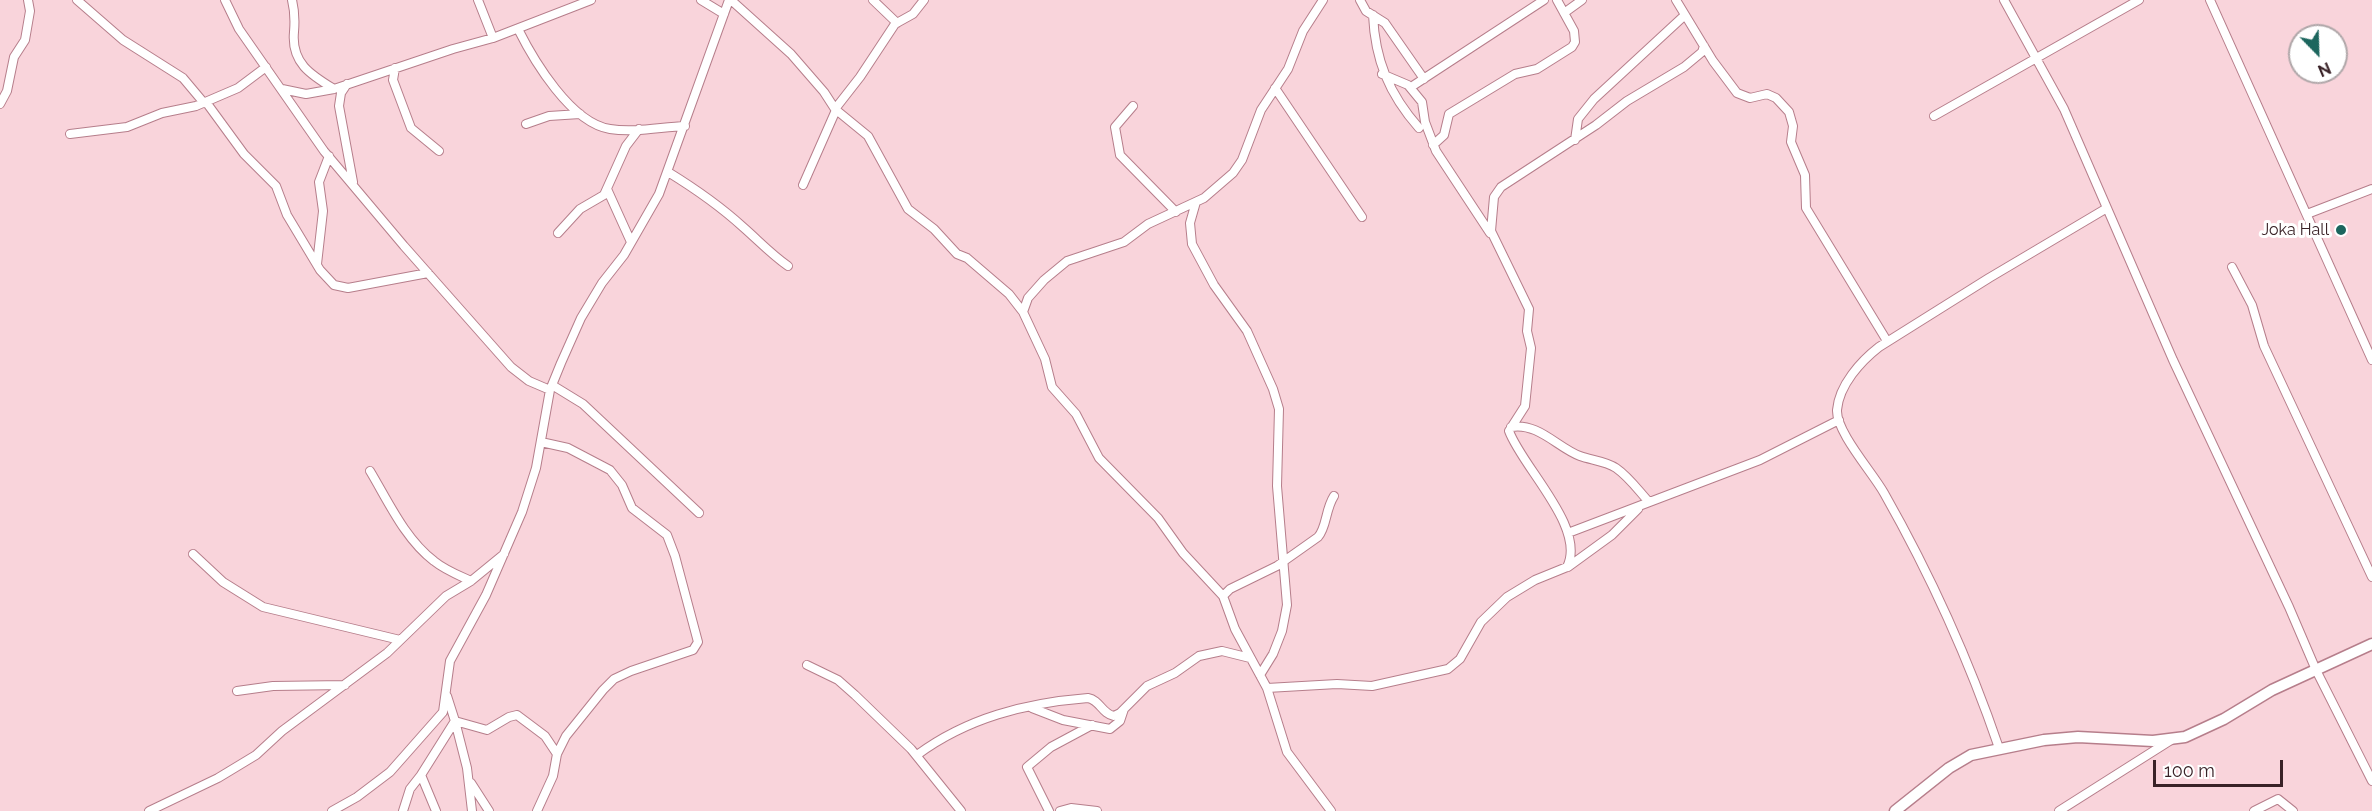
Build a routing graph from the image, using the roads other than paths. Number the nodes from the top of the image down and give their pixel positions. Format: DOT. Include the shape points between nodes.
graph roads {
  1 [pos="28,0"];
  2 [pos="225,0"];
  3 [pos="292,0"];
  4 [pos="478,0"];
  5 [pos="591,0"];
  6 [pos="701,0"];
  7 [pos="730,0"];
  8 [pos="873,0"];
  9 [pos="924,0"];
  10 [pos="1323,0"];
  11 [pos="1360,0"];
  12 [pos="1544,0"];
  13 [pos="1557,0"];
  14 [pos="1582,0"];
  15 [pos="1676,0"];
  16 [pos="2004,0"];
  17 [pos="2139,0"];
  18 [pos="2210,0"];
  19 [pos="82,2"];
  20 [pos="1564,13"];
  21 [pos="724,14"];
  22 [pos="1373,15"];
  23 [pos="1685,15"];
  24 [pos="897,22"];
  25 [pos="518,29"];
  26 [pos="493,38"];
  27 [pos="1704,46"];
  28 [pos="2037,57"];
  29 [pos="266,68"];
  30 [pos="395,68"];
  31 [pos="1382,74"];
  32 [pos="1424,79"];
  33 [pos="347,84"];
  34 [pos="1411,87"];
  35 [pos="1275,88"];
  36 [pos="282,89"];
  37 [pos="334,89"];
  38 [pos="205,102"];
  39 [pos="0,104"];
  40 [pos="1133,106"];
  41 [pos="835,110"];
  42 [pos="580,114"];
  43 [pos="1935,116"];
  44 [pos="526,124"];
  45 [pos="685,126"];
  46 [pos="1419,128"];
  47 [pos="639,129"];
  48 [pos="70,134"];
  49 [pos="1575,140"];
  50 [pos="1433,145"];
  51 [pos="439,151"];
  52 [pos="329,156"];
  53 [pos="668,172"];
  54 [pos="353,185"];
  55 [pos="803,185"];
  56 [pos="607,189"];
  57 [pos="2372,189"];
  58 [pos="1196,202"];
  59 [pos="2108,208"];
  60 [pos="1176,212"];
  61 [pos="2307,213"];
  62 [pos="1362,216"];
  63 [pos="558,233"];
  64 [pos="1492,236"];
  65 [pos="631,242"];
  66 [pos="317,265"];
  67 [pos="788,266"];
  68 [pos="2232,267"];
  69 [pos="428,273"];
  70 [pos="1023,312"];
  71 [pos="1887,341"];
  72 [pos="2372,360"];
  73 [pos="551,388"];
  74 [pos="1839,420"];
  75 [pos="1511,427"];
  76 [pos="541,442"];
  77 [pos="370,471"];
  78 [pos="1334,496"];
  79 [pos="1645,503"];
  80 [pos="699,513"];
  81 [pos="1568,533"];
  82 [pos="506,553"];
  83 [pos="193,554"];
  84 [pos="1284,561"];
  85 [pos="1567,567"];
  86 [pos="2372,577"];
  87 [pos="471,581"];
  88 [pos="1223,596"];
  89 [pos="400,640"];
  90 [pos="2372,644"];
  91 [pos="1250,658"];
  92 [pos="807,665"];
  93 [pos="2316,670"];
  94 [pos="1260,675"];
  95 [pos="345,684"];
  96 [pos="1268,688"];
  97 [pos="237,691"];
  98 [pos="447,696"];
  99 [pos="1029,707"];
  100 [pos="1125,707"];
  101 [pos="455,721"];
  102 [pos="1092,725"];
  103 [pos="2171,740"];
  104 [pos="2000,748"];
  105 [pos="558,754"];
  106 [pos="916,755"];
  107 [pos="421,775"];
  108 [pos="469,780"];
  109 [pos="2372,781"];
  110 [pos="402,809"];
  111 [pos="149,811"];
  112 [pos="332,811"];
  113 [pos="436,811"];
  114 [pos="472,811"];
  115 [pos="489,811"];
  116 [pos="537,811"];
  117 [pos="961,811"];
  118 [pos="1049,811"];
  119 [pos="1060,811"];
  120 [pos="1097,811"];
  121 [pos="1331,811"];
  122 [pos="1895,811"];
  123 [pos="2059,811"];
  124 [pos="2254,811"];
  125 [pos="2293,811"];
  1 -- 39 [label="street" via="25,40 14,57"];
  2 -- 29 [label="street"];
  3 -- 37 [label="street" via="298,62"];
  4 -- 26 [label="street"];
  5 -- 25 [label="street"];
  6 -- 21 [label="street"];
  7 -- 21 [label="street"];
  7 -- 41 [label="street" via="791,54"];
  8 -- 24 [label="street"];
  9 -- 24 [label="street" via="913,14"];
  10 -- 35 [label="street"];
  11 -- 22 [label="street"];
  12 -- 32 [label="street"];
  13 -- 20 [label="street"];
  14 -- 20 [label="street"];
  15 -- 23 [label="street"];
  16 -- 28 [label="street"];
  17 -- 28 [label="street"];
  18 -- 61 [label="street"];
  19 -- 38 [label="street" via="123,40 183,78"];
  20 -- 50 [label="street" via="1575,38 1572,47 1537,69 1515,74 1449,114 1444,135"];
  21 -- 45 [label="street"];
  22 -- 31 [label="street" via="1374,46"];
  22 -- 32 [label="street" via="1386,23"];
  23 -- 27 [label="street"];
  23 -- 49 [label="street" via="1584,111 1575,126"];
  24 -- 41 [label="street"];
  25 -- 26 [label="street"];
  25 -- 42 [label="street" via="546,78"];
  26 -- 30 [label="street"];
  27 -- 49 [label="street" via="1684,67"];
  27 -- 71 [label="street" via="1737,93 1744,98 1767,94 1789,112 1793,126 1791,142 1805,175 1806,208"];
  28 -- 43 [label="street"];
  28 -- 59 [label="street"];
  29 -- 36 [label="street"];
  29 -- 38 [label="street" via="238,88"];
  30 -- 33 [label="street"];
  30 -- 51 [label="street" via="393,81 411,128"];
  31 -- 34 [label="street"];
  31 -- 46 [label="street"];
  32 -- 34 [label="street"];
  33 -- 37 [label="street"];
  33 -- 54 [label="street" via="340,93 339,106"];
  34 -- 50 [label="street" via="1425,108"];
  35 -- 58 [label="street" via="1261,110 1238,165 1217,189"];
  35 -- 62 [label="street"];
  36 -- 37 [label="street" via="306,94"];
  36 -- 52 [label="street"];
  38 -- 48 [label="street" via="127,127"];
  38 -- 66 [label="street" via="244,154 276,186 287,215"];
  40 -- 60 [label="street" via="1114,127 1117,149"];
  41 -- 55 [label="street"];
  41 -- 70 [label="street" via="875,145 908,209 1009,294"];
  42 -- 44 [label="street" via="549,116"];
  42 -- 47 [label="street" via="611,130"];
  45 -- 47 [label="street"];
  45 -- 53 [label="street"];
  47 -- 56 [label="street" via="626,146"];
  49 -- 64 [label="street" via="1497,191 1490,221"];
  50 -- 64 [label="street"];
  52 -- 54 [label="street"];
  52 -- 66 [label="street" via="319,182 323,211"];
  53 -- 65 [label="street"];
  53 -- 67 [label="street" via="711,201"];
  54 -- 69 [label="street"];
  56 -- 63 [label="street" via="573,215"];
  56 -- 65 [label="street"];
  57 -- 61 [label="street"];
  58 -- 60 [label="street"];
  58 -- 84 [label="street" via="1190,223 1192,244 1214,285 1247,331 1279,409 1277,486"];
  59 -- 71 [label="street"];
  59 -- 93 [label="street" via="2173,360"];
  60 -- 70 [label="street" via="1112,247 1067,261 1028,298"];
  61 -- 72 [label="street"];
  64 -- 75 [label="street" via="1529,313 1527,394 1525,406"];
  65 -- 73 [label="street" via="581,318"];
  66 -- 69 [label="street" via="334,285 348,288"];
  68 -- 86 [label="street"];
  69 -- 73 [label="street" via="511,367 530,381"];
  70 -- 88 [label="street" via="1046,359 1052,387 1076,414 1099,458 1158,518 1183,554"];
  71 -- 74 [label="street" via="1864,359 1854,373 1840,400"];
  73 -- 76 [label="street"];
  73 -- 80 [label="street" via="583,404"];
  74 -- 79 [label="street" via="1760,460"];
  74 -- 104 [label="street" via="1899,520 1936,592"];
  75 -- 79 [label="street" via="1553,438 1578,456 1610,464 1626,477"];
  75 -- 81 [label="street" via="1513,439"];
  76 -- 82 [label="street" via="536,468"];
  76 -- 105 [label="street" via="568,448 610,470 637,513 666,535 698,642 693,650 651,662 614,679 566,736"];
  77 -- 87 [label="street" via="425,553 447,570"];
  78 -- 84 [label="street" via="1325,513 1322,532"];
  79 -- 81 [label="street"];
  79 -- 85 [label="street" via="1612,535"];
  81 -- 85 [label="street"];
  82 -- 87 [label="street"];
  82 -- 98 [label="street" via="450,661"];
  83 -- 89 [label="street" via="223,582 263,607"];
  84 -- 88 [label="street"];
  84 -- 94 [label="street" via="1286,615 1273,654"];
  85 -- 96 [label="street" via="1507,597 1481,622 1460,659 1448,669 1372,686"];
  87 -- 89 [label="street" via="446,596"];
  88 -- 91 [label="street"];
  89 -- 95 [label="street"];
  90 -- 93 [label="street"];
  91 -- 94 [label="street"];
  91 -- 100 [label="street" via="1222,651 1199,656 1147,686"];
  92 -- 106 [label="street" via="838,680"];
  93 -- 103 [label="street" via="2198,732"];
  93 -- 109 [label="street"];
  94 -- 96 [label="street"];
  95 -- 97 [label="street"];
  95 -- 111 [label="street" via="256,755"];
  96 -- 121 [label="street" via="1287,752"];
  98 -- 101 [label="street"];
  98 -- 112 [label="street" via="443,712 390,772"];
  99 -- 100 [label="street" via="1088,698 1114,716"];
  99 -- 102 [label="street" via="1063,720"];
  99 -- 106 [label="street" via="967,724"];
  100 -- 102 [label="street" via="1114,728"];
  101 -- 105 [label="street" via="487,730 518,715 545,736"];
  101 -- 107 [label="street"];
  101 -- 108 [label="street"];
  102 -- 118 [label="street" via="1051,747 1026,767"];
  103 -- 104 [label="street" via="2078,738"];
  103 -- 123 [label="street"];
  104 -- 122 [label="street" via="1961,761"];
  105 -- 116 [label="street"];
  106 -- 117 [label="street"];
  107 -- 110 [label="street"];
  107 -- 113 [label="street"];
  108 -- 114 [label="street"];
  108 -- 115 [label="street"];
  119 -- 120 [label="street"];
  124 -- 125 [label="street" via="2278,799"];
}
